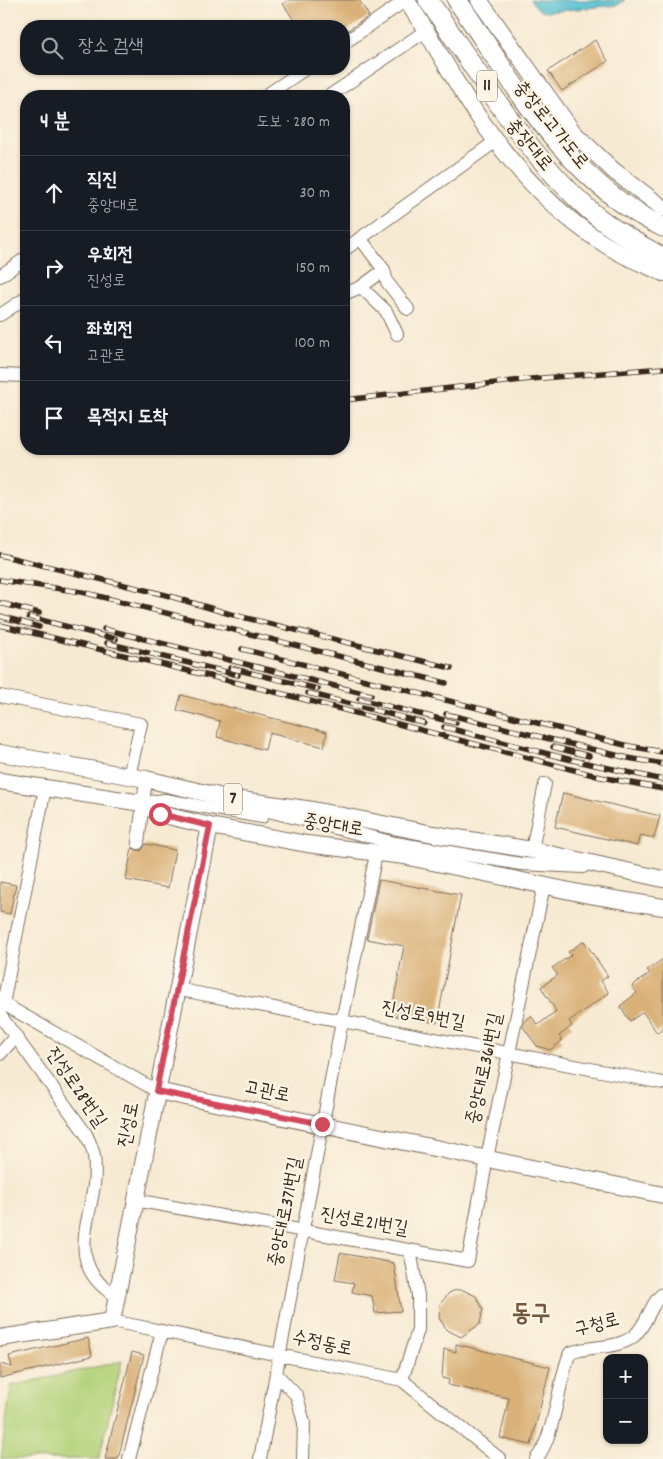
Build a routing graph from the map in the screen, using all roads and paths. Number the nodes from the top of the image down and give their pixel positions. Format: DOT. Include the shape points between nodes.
graph roads {
  1 [pos="406,0"];
  2 [pos="428,0"];
  3 [pos="443,0"];
  4 [pos="457,0"];
  5 [pos="479,0"];
  6 [pos="427,30"];
  7 [pos="350,39"];
  8 [pos="296,75"];
  9 [pos="274,90"];
  10 [pos="338,90"];
  11 [pos="496,140"];
  12 [pos="560,163"];
  13 [pos="663,208"];
  14 [pos="663,227"];
  15 [pos="360,238"];
  16 [pos="350,246"];
  17 [pos="663,258"];
  18 [pos="20,262"];
  19 [pos="384,270"];
  20 [pos="663,273"];
  21 [pos="0,276"];
  22 [pos="361,286"];
  23 [pos="350,291"];
  24 [pos="20,302"];
  25 [pos="408,309"];
  26 [pos="0,315"];
  27 [pos="397,334"];
  28 [pos="0,375"];
  29 [pos="20,376"];
  30 [pos="0,696"];
  31 [pos="0,753"];
  32 [pos="129,776"];
  33 [pos="146,779"];
  34 [pos="0,781"];
  35 [pos="545,784"];
  36 [pos="44,788"];
  37 [pos="227,798"];
  38 [pos="142,803"];
  39 [pos="210,826"];
  40 [pos="138,843"];
  41 [pos="532,850"];
  42 [pos="376,854"];
  43 [pos="404,856"];
  44 [pos="615,868"];
  45 [pos="663,879"];
  46 [pos="544,885"];
  47 [pos="663,907"];
  48 [pos="176,989"];
  49 [pos="1,1007"];
  50 [pos="342,1021"];
  51 [pos="16,1036"];
  52 [pos="509,1053"];
  53 [pos="0,1054"];
  54 [pos="663,1083"];
  55 [pos="156,1091"];
  56 [pos="322,1124"];
  57 [pos="487,1158"];
  58 [pos="663,1195"];
  59 [pos="136,1200"];
  60 [pos="302,1230"];
  61 [pos="410,1250"];
  62 [pos="468,1261"];
  63 [pos="663,1294"];
  64 [pos="116,1297"];
  65 [pos="112,1321"];
  66 [pos="162,1331"];
  67 [pos="0,1338"];
  68 [pos="279,1355"];
  69 [pos="276,1374"];
  70 [pos="402,1380"];
  71 [pos="129,1459"];
  72 [pos="260,1459"];
  73 [pos="303,1459"];
  74 [pos="500,1459"];
  75 [pos="536,1459"];
  1 -- 6 [label="main road, 충장대로"];
  1 -- 7 [label="street"];
  2 -- 12 [label="highway, 충장로고가도로 / 11" via="520,134"];
  3 -- 12 [label="highway, 충장로고가도로 / 11"];
  4 -- 12 [label="highway, 충장로고가도로 / 11" via="539,118"];
  5 -- 13 [label="main road" via="573,132 614,171"];
  6 -- 10 [label="street"];
  6 -- 11 [label="main road, 충장대로" via="479,118"];
  8 -- 9 [label="street"];
  11 -- 15 [label="street"];
  11 -- 20 [label="main road, 충장대로" via="546,199 582,228 618,252"];
  12 -- 14 [label="highway, 충장로고가도로 / 11" via="638,216"];
  12 -- 17 [label="highway, 충장로고가도로 / 11" via="588,209"];
  15 -- 16 [label="street"];
  15 -- 19 [label="street"];
  18 -- 21 [label="street"];
  19 -- 22 [label="street"];
  19 -- 25 [label="street" via="387,282"];
  22 -- 23 [label="street"];
  22 -- 27 [label="street" via="386,311"];
  24 -- 26 [label="street"];
  28 -- 29 [label="street"];
  30 -- 32 [label="street" via="141,724"];
  31 -- 32 [label="main road, 중앙대로 / 7"];
  32 -- 33 [label="main road, 중앙대로 / 7"];
  33 -- 37 [label="main road, 중앙대로 / 7"];
  33 -- 38 [label="street"];
  34 -- 36 [label="main road, 중앙대로 / 7"];
  35 -- 41 [label="street"];
  36 -- 38 [label="main road, 중앙대로 / 7"];
  36 -- 49 [label="street"];
  37 -- 41 [label="main road, 중앙대로 / 7" via="313,810"];
  37 -- 44 [label="street" via="268,812 394,843 521,864"];
  38 -- 39 [label="main road, 중앙대로 / 7" via="160,814"];
  38 -- 40 [label="street"];
  38 -- 43 [label="street" via="165,800 276,820"];
  39 -- 42 [label="main road, 중앙대로 / 7"];
  39 -- 48 [label="main road, 진성로"];
  41 -- 44 [label="main road, 중앙대로 / 7"];
  42 -- 43 [label="main road, 중앙대로 / 7"];
  42 -- 50 [label="street, 중앙대로371번길"];
  43 -- 46 [label="main road, 중앙대로 / 7"];
  44 -- 45 [label="main road, 중앙대로 / 7"];
  46 -- 47 [label="main road, 중앙대로 / 7"];
  46 -- 52 [label="street, 중앙대로361번길"];
  48 -- 50 [label="street, 진성로9번길"];
  48 -- 55 [label="main road, 진성로"];
  49 -- 51 [label="street, 진성로28번길"];
  49 -- 55 [label="street, 고관로"];
  50 -- 52 [label="street, 진성로9번길"];
  50 -- 56 [label="street, 중앙대로371번길"];
  51 -- 53 [label="street"];
  51 -- 64 [label="street, 진성로28번길" via="86,1134 94,1154 95,1174 84,1248 86,1265 94,1280"];
  52 -- 54 [label="street, 진성로9번길"];
  52 -- 57 [label="street, 중앙대로361번길"];
  55 -- 56 [label="main road, 고관로"];
  55 -- 59 [label="main road, 진성로"];
  56 -- 57 [label="main road, 고관로"];
  56 -- 60 [label="street, 중앙대로371번길"];
  57 -- 58 [label="main road, 고관로"];
  57 -- 62 [label="street, 중앙대로361번길"];
  59 -- 60 [label="street, 진성로21번길"];
  59 -- 64 [label="main road, 진성로"];
  60 -- 61 [label="street, 진성로21번길"];
  60 -- 68 [label="street, 중앙대로371번길"];
  61 -- 62 [label="street, 진성로21번길"];
  61 -- 70 [label="street" via="418,1295 418,1330"];
  63 -- 75 [label="street, 구청로" via="653,1306 648,1321 624,1342 582,1348 570,1353 551,1425"];
  64 -- 65 [label="main road, 진성로"];
  65 -- 66 [label="street, 수정동로"];
  65 -- 67 [label="main road"];
  66 -- 68 [label="street, 수정동로"];
  66 -- 71 [label="street"];
  68 -- 69 [label="street, 중앙대로371번길"];
  68 -- 70 [label="street, 수정동로"];
  69 -- 72 [label="street, 중앙대로371번길"];
  69 -- 73 [label="street" via="297,1396 304,1423"];
  70 -- 74 [label="street, 수정동로"];
}
